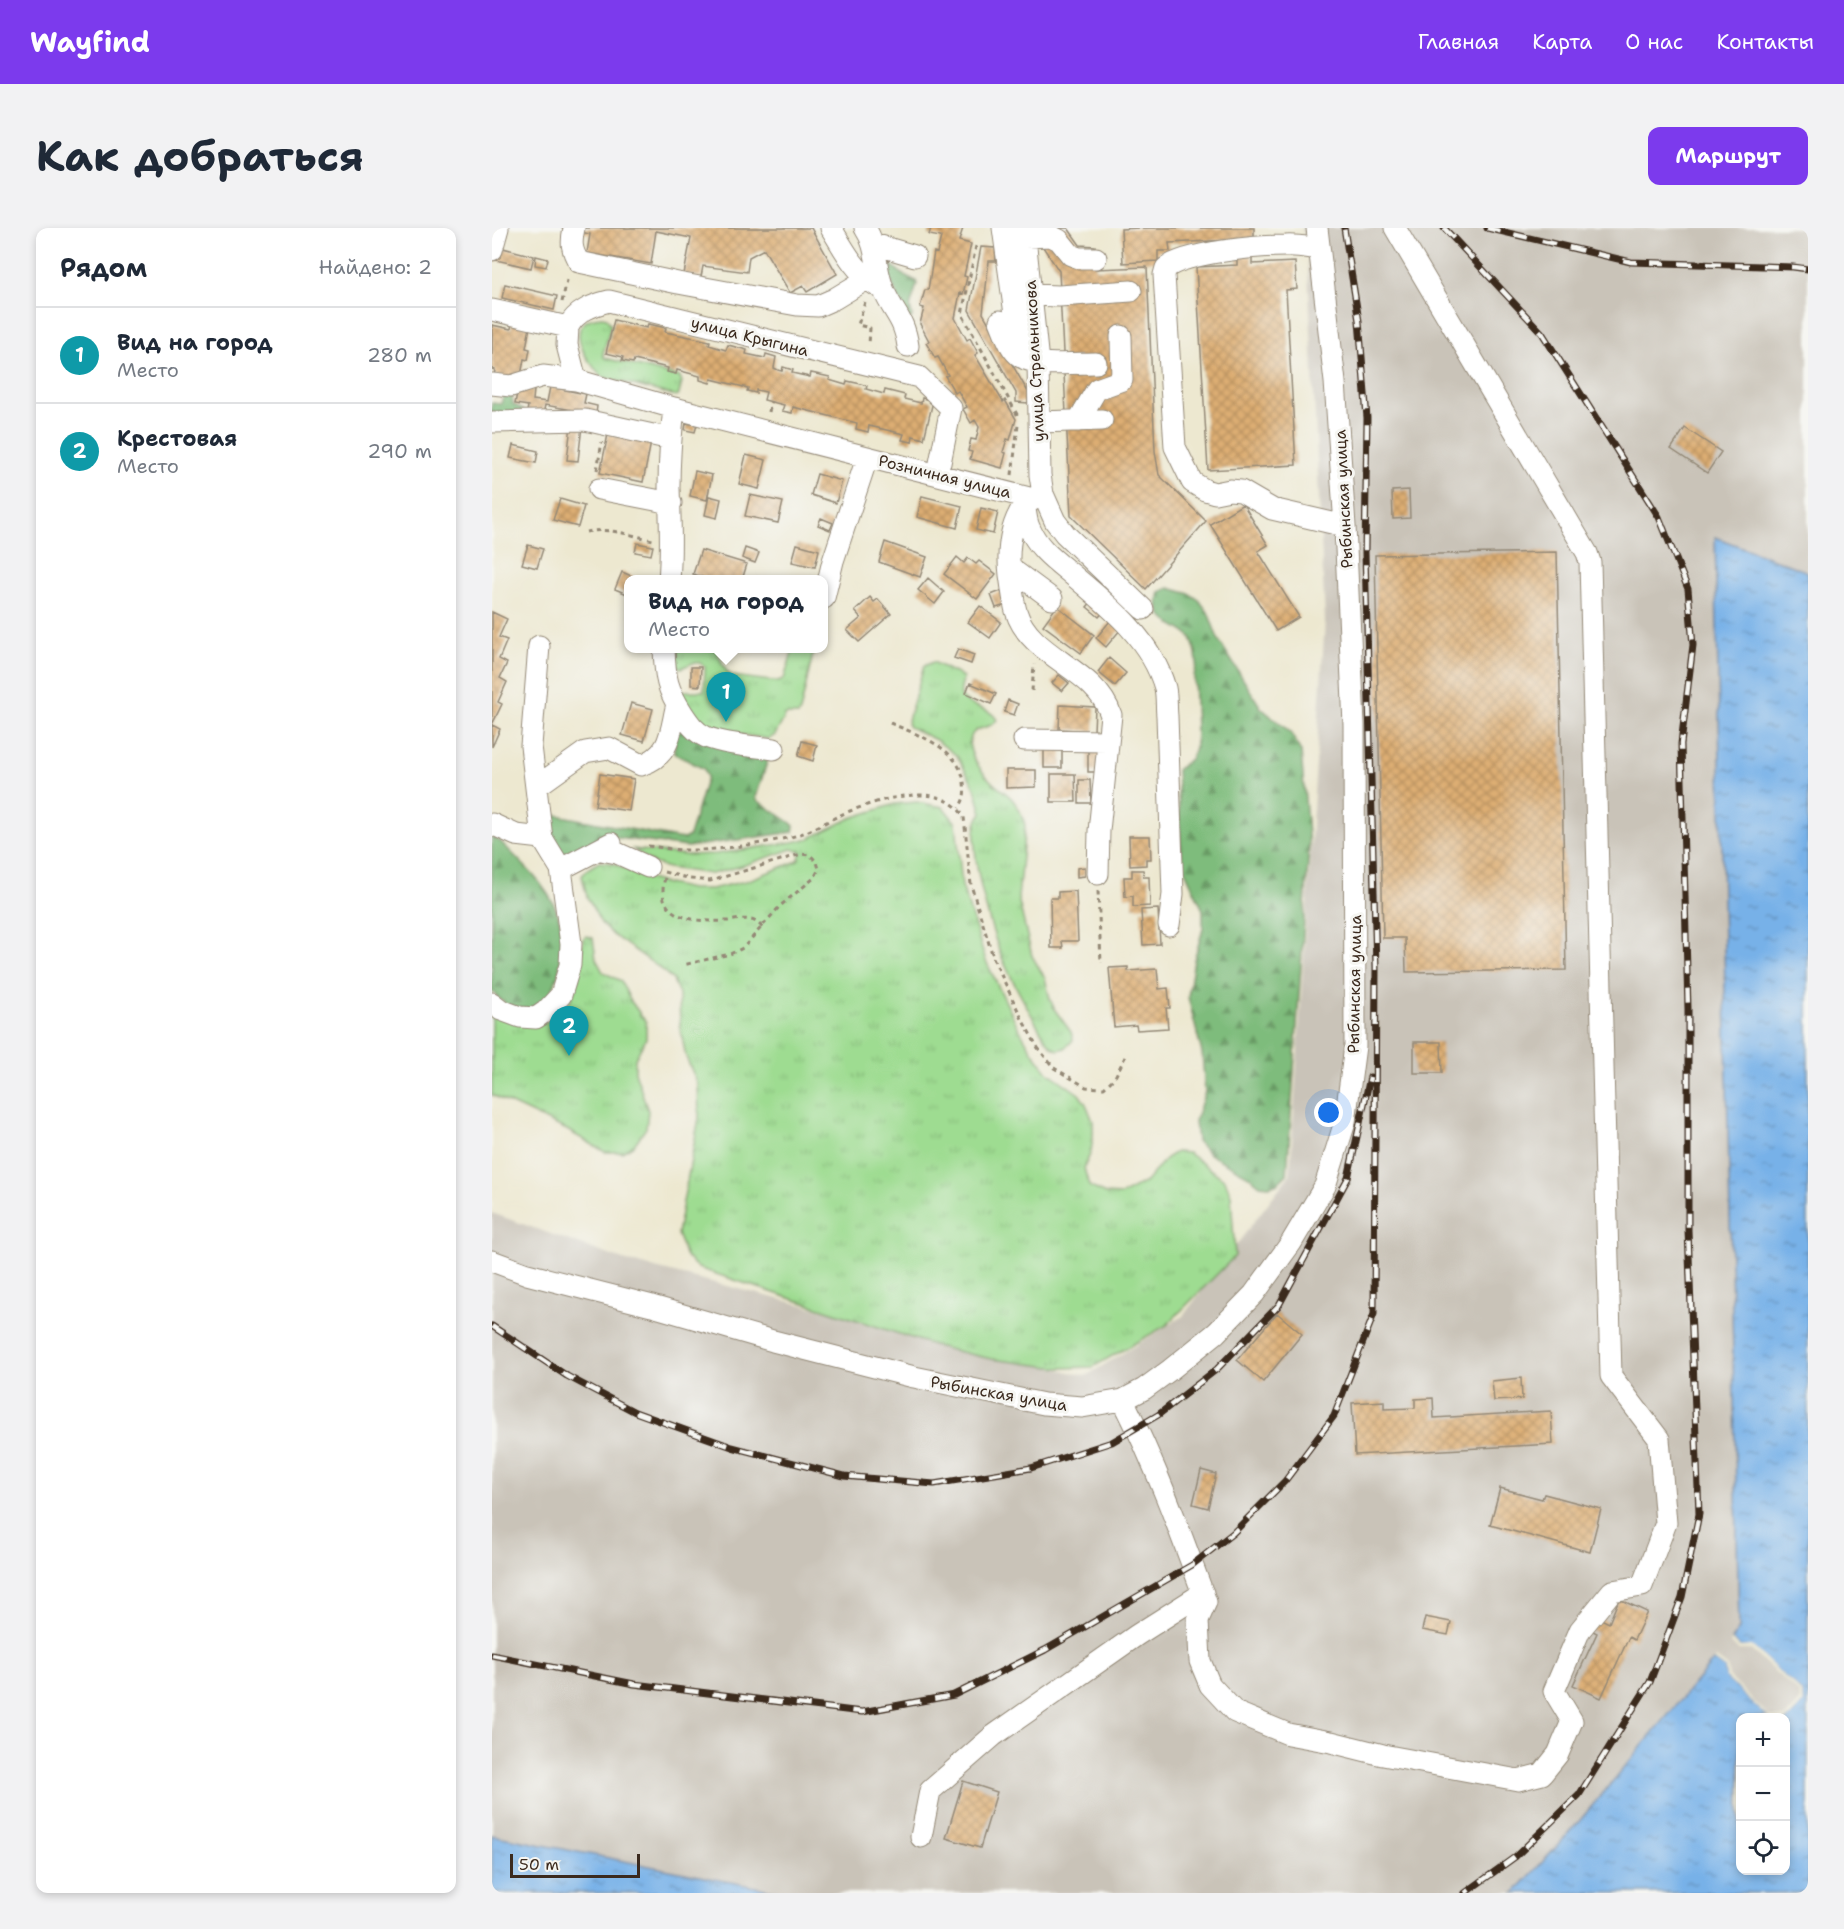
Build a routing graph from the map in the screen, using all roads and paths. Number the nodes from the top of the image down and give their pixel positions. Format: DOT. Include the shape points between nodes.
graph roads {
  1 [pos="498,228"];
  2 [pos="574,228"];
  3 [pos="831,228"];
  4 [pos="1003,228"];
  5 [pos="1317,228"];
  6 [pos="1395,228"];
  7 [pos="1025,233"];
  8 [pos="869,236"];
  9 [pos="976,246"];
  10 [pos="1319,249"];
  11 [pos="492,250"];
  12 [pos="915,256"];
  13 [pos="1096,258"];
  14 [pos="579,262"];
  15 [pos="872,289"];
  16 [pos="1131,291"];
  17 [pos="1031,295"];
  18 [pos="492,310"];
  19 [pos="1000,321"];
  20 [pos="562,325"];
  21 [pos="870,328"];
  22 [pos="1121,336"];
  23 [pos="908,346"];
  24 [pos="1096,363"];
  25 [pos="1027,364"];
  26 [pos="576,380"];
  27 [pos="492,384"];
  28 [pos="771,402"];
  29 [pos="674,408"];
  30 [pos="1039,412"];
  31 [pos="768,413"];
  32 [pos="1102,420"];
  33 [pos="1078,421"];
  34 [pos="492,423"];
  35 [pos="605,424"];
  36 [pos="671,440"];
  37 [pos="867,458"];
  38 [pos="940,463"];
  39 [pos="1012,475"];
  40 [pos="599,482"];
  41 [pos="1033,499"];
  42 [pos="671,504"];
  43 [pos="1345,526"];
  44 [pos="586,532"];
  45 [pos="672,544"];
  46 [pos="1010,568"];
  47 [pos="669,575"];
  48 [pos="828,582"];
  49 [pos="1052,599"];
  50 [pos="1143,609"];
  51 [pos="539,646"];
  52 [pos="664,653"];
  53 [pos="1033,674"];
  54 [pos="1032,691"];
  55 [pos="676,704"];
  56 [pos="890,723"];
  57 [pos="1024,740"];
  58 [pos="1107,741"];
  59 [pos="774,748"];
  60 [pos="536,787"];
  61 [pos="959,808"];
  62 [pos="492,824"];
  63 [pos="542,838"];
  64 [pos="641,844"];
  65 [pos="561,869"];
  66 [pos="657,870"];
  67 [pos="1098,874"];
  68 [pos="1169,926"];
  69 [pos="762,928"];
  70 [pos="1101,963"];
  71 [pos="684,965"];
  72 [pos="492,1003"];
  73 [pos="1125,1057"];
  74 [pos="492,1261"];
  75 [pos="1123,1401"];
  76 [pos="1203,1593"];
  77 [pos="921,1837"];
  1 -- 11 [label="lane"];
  2 -- 14 [label="lane" via="571,243"];
  3 -- 15 [label="lane"];
  4 -- 25 [label="lane"];
  5 -- 10 [label="lane, Рыбинская улица"];
  6 -- 76 [label="lane" via="1590,557 1611,1376 1659,1439 1666,1523 1642,1586 1612,1591 1580,1630 1554,1691 1572,1721 1558,1754 1542,1774 1518,1780 1288,1734 1235,1712 1210,1685 1200,1661 1198,1620 1206,1602"];
  7 -- 13 [label="lane" via="1051,236 1071,255"];
  7 -- 17 [label="lane, улица Стрельникова"];
  8 -- 12 [label="lane"];
  8 -- 15 [label="lane"];
  9 -- 39 [label="path" via="962,314 1019,417"];
  10 -- 43 [label="lane, Рыбинская улица" via="1335,382"];
  10 -- 43 [label="lane" via="1288,245 1214,253 1188,257 1166,268 1175,447 1192,482 1205,490 1241,491 1272,509"];
  14 -- 15 [label="lane" via="818,306"];
  14 -- 20 [label="path" via="577,270 570,268"];
  15 -- 21 [label="path" via="858,325"];
  15 -- 23 [label="lane" via="901,319"];
  16 -- 17 [label="lane"];
  17 -- 25 [label="lane, улица Стрельникова"];
  18 -- 20 [label="lane"];
  19 -- 25 [label="lane" via="1013,349"];
  20 -- 26 [label="lane"];
  20 -- 38 [label="lane, улица Крыгина" via="609,301 822,363 919,377 951,408"];
  22 -- 33 [label="lane" via="1122,380 1097,388"];
  24 -- 25 [label="lane"];
  25 -- 30 [label="lane, улица Стрельникова"];
  26 -- 27 [label="lane, Розничная улица" via="543,376 511,386"];
  26 -- 29 [label="lane, Розничная улица"];
  28 -- 31 [label="path"];
  29 -- 36 [label="lane"];
  29 -- 37 [label="lane, Розничная улица"];
  30 -- 33 [label="lane"];
  30 -- 41 [label="lane, улица Стрельникова" via="1040,475"];
  32 -- 33 [label="lane"];
  34 -- 35 [label="lane" via="585,420"];
  35 -- 36 [label="lane"];
  35 -- 40 [label="path" via="597,471"];
  36 -- 42 [label="lane"];
  37 -- 41 [label="lane, Розничная улица"];
  37 -- 48 [label="lane"];
  40 -- 42 [label="lane"];
  41 -- 46 [label="lane" via="1011,530"];
  41 -- 50 [label="lane"];
  41 -- 68 [label="lane, Розничная улица" via="1028,526 1036,540 1129,626 1160,674 1165,691 1173,894"];
  42 -- 45 [label="lane"];
  43 -- 75 [label="lane, Рыбинская улица" via="1354,725 1355,1046 1345,1122 1324,1186 1291,1243 1254,1294 1216,1333"];
  44 -- 45 [label="path" via="609,530"];
  45 -- 47 [label="lane"];
  46 -- 49 [label="lane"];
  46 -- 58 [label="lane" via="1016,612 1035,641 1104,700 1111,714"];
  51 -- 60 [label="lane" via="531,746"];
  52 -- 55 [label="lane" via="669,693"];
  53 -- 54 [label="path"];
  55 -- 59 [label="lane" via="690,726 704,736 742,746"];
  55 -- 60 [label="lane" via="665,750 655,759 641,765 609,748 585,752"];
  56 -- 61 [label="path" via="933,743 953,758 963,776 966,797"];
  57 -- 58 [label="lane"];
  58 -- 67 [label="lane"];
  60 -- 63 [label="lane"];
  61 -- 64 [label="path" via="932,796 893,798 849,812 805,833 772,841 685,850"];
  61 -- 73 [label="path" via="966,826 971,885 994,960 1038,1048 1054,1068 1086,1088 1104,1088"];
  62 -- 63 [label="lane" via="516,835"];
  63 -- 65 [label="lane"];
  65 -- 66 [label="lane" via="606,846"];
  65 -- 72 [label="lane" via="571,944 561,995 536,1018 519,1017"];
  66 -- 69 [label="path" via="663,901 677,914 698,921 744,919"];
  66 -- 69 [label="path" via="710,881 790,856 810,855 819,869 814,878 780,906"];
  67 -- 70 [label="path"];
  69 -- 71 [label="path" via="743,948"];
  74 -- 75 [label="lane, Рыбинская улица" via="773,1341 974,1391 1082,1407"];
  75 -- 76 [label="lane"];
  76 -- 77 [label="lane" via="993,1736 930,1791"];
}
